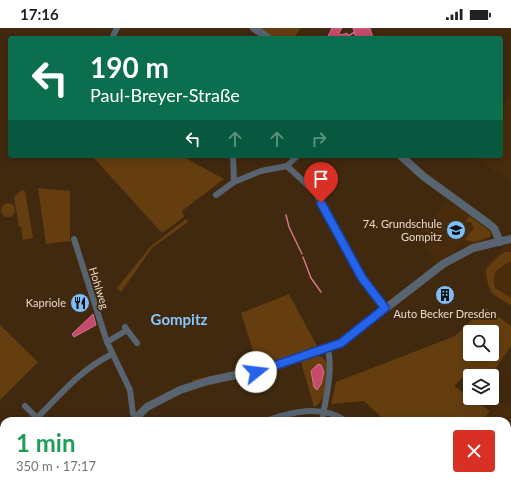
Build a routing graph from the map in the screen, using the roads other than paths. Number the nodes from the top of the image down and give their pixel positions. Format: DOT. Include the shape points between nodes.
graph roads {
  1 [pos="254,28"];
  2 [pos="265,36"];
  3 [pos="233,158"];
  4 [pos="295,158"];
  5 [pos="403,158"];
  6 [pos="287,166"];
  7 [pos="234,182"];
  8 [pos="216,195"];
  9 [pos="74,239"];
  10 [pos="511,239"];
  11 [pos="500,242"];
  12 [pos="385,308"];
  13 [pos="107,342"];
  14 [pos="137,343"];
  15 [pos="328,348"];
  16 [pos="112,354"];
  17 [pos="25,406"];
  18 [pos="324,413"];
  19 [pos="36,417"];
  20 [pos="38,417"];
  21 [pos="134,417"];
  22 [pos="136,417"];
  23 [pos="279,417"];
  24 [pos="323,417"];
  25 [pos="340,417"];
  1 -- 2 [label="street"];
  3 -- 7 [label="street"];
  4 -- 6 [label="street"];
  5 -- 11 [label="street" via="423,176 494,228"];
  6 -- 7 [label="street" via="261,171"];
  6 -- 12 [label="street" via="315,192 362,278"];
  7 -- 8 [label="street"];
  9 -- 13 [label="street, Hohlweg"];
  10 -- 11 [label="street"];
  11 -- 12 [label="street" via="473,248 443,264"];
  12 -- 15 [label="street" via="353,335"];
  13 -- 14 [label="street" via="126,328"];
  13 -- 16 [label="street, Hohlweg"];
  15 -- 18 [label="street" via="331,362"];
  15 -- 22 [label="street" via="273,367 208,381 180,390 154,403"];
  16 -- 20 [label="street" via="92,364 74,379"];
  16 -- 21 [label="street, Hohlweg" via="130,390"];
  17 -- 19 [label="street"];
  18 -- 23 [label="street" via="304,410"];
  18 -- 24 [label="street"];
  18 -- 25 [label="street"];
}
